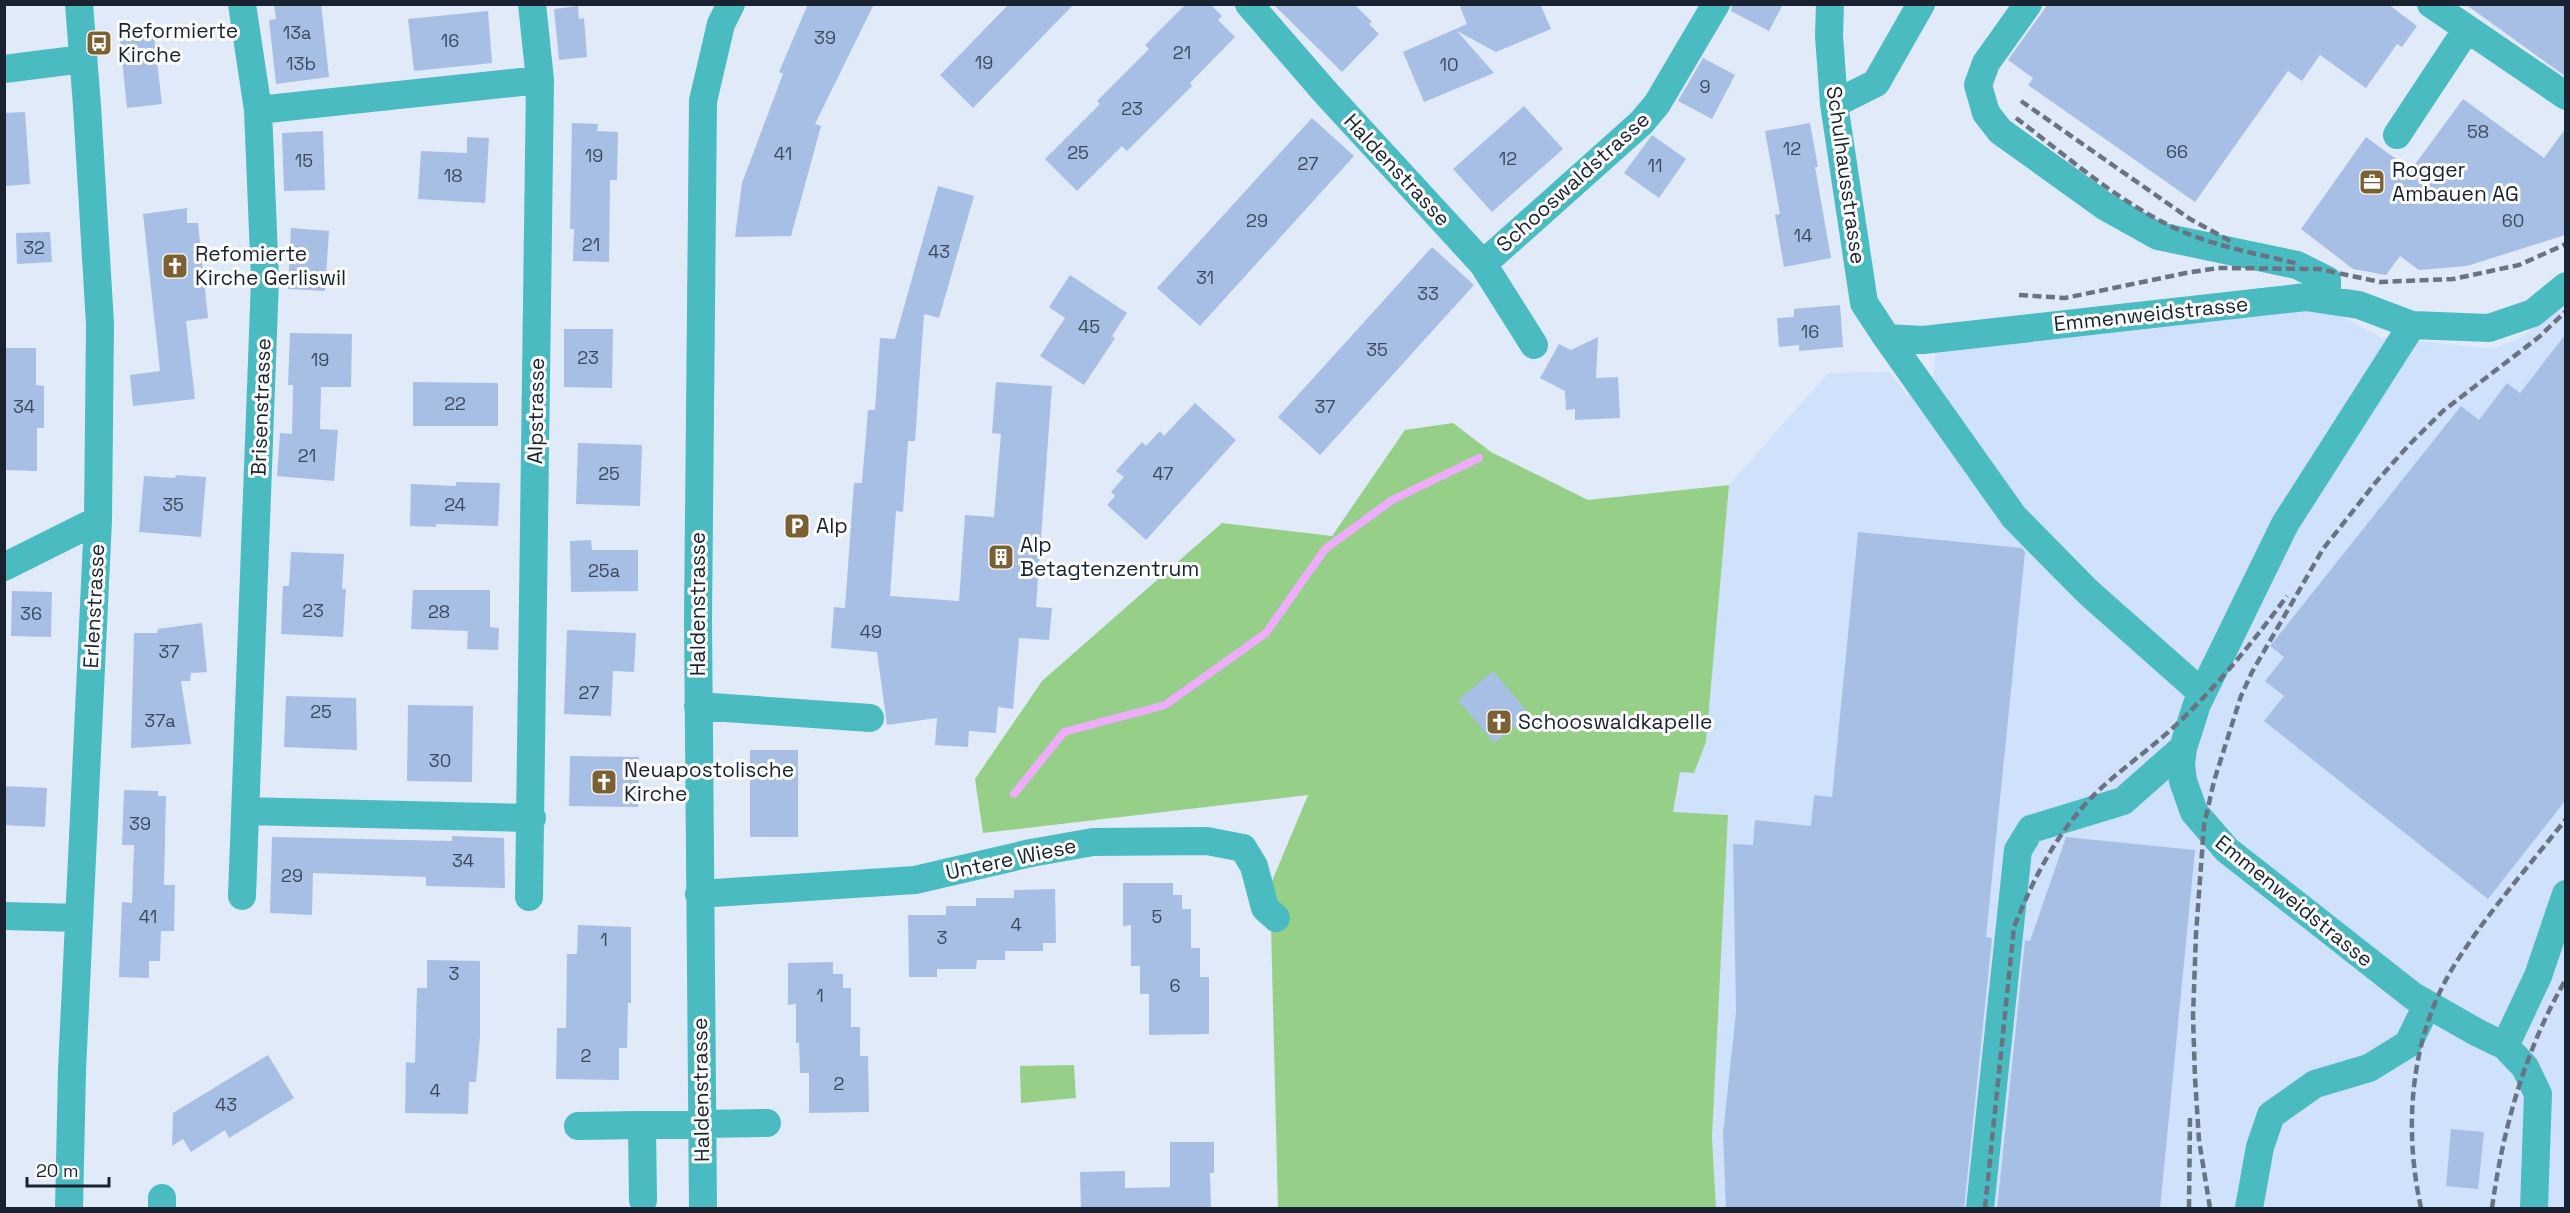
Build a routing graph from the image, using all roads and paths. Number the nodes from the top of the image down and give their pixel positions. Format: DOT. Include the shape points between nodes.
graph roads {
  1 [pos="79,4"];
  2 [pos="242,4"];
  3 [pos="532,4"];
  4 [pos="731,4"];
  5 [pos="1249,4"];
  6 [pos="1716,4"];
  7 [pos="1830,4"];
  8 [pos="1921,4"];
  9 [pos="2028,4"];
  10 [pos="2431,4"];
  11 [pos="2468,29"];
  12 [pos="83,59"];
  13 [pos="4,69"];
  14 [pos="540,80"];
  15 [pos="2565,96"];
  16 [pos="1834,104"];
  17 [pos="258,110"];
  18 [pos="2397,135"];
  19 [pos="1483,264"];
  20 [pos="2565,286"];
  21 [pos="2327,300"];
  22 [pos="2412,326"];
  23 [pos="1887,338"];
  24 [pos="1534,345"];
  25 [pos="98,520"];
  26 [pos="4,567"];
  27 [pos="2202,693"];
  28 [pos="698,706"];
  29 [pos="870,718"];
  30 [pos="2183,748"];
  31 [pos="247,811"];
  32 [pos="532,818"];
  33 [pos="699,894"];
  34 [pos="2565,894"];
  35 [pos="242,896"];
  36 [pos="529,897"];
  37 [pos="4,916"];
  38 [pos="79,918"];
  39 [pos="1276,918"];
  40 [pos="2427,1005"];
  41 [pos="2505,1046"];
  42 [pos="767,1123"];
  43 [pos="701,1124"];
  44 [pos="642,1125"];
  45 [pos="578,1126"];
  46 [pos="642,1200"];
  47 [pos="69,1209"];
  48 [pos="703,1209"];
  49 [pos="1980,1209"];
  50 [pos="2248,1209"];
  51 [pos="2534,1209"];
  1 -- 12 [label="street, Erlenstrasse"];
  2 -- 17 [label="street, Brisenstrasse"];
  3 -- 14 [label="street, Alpstrasse"];
  4 -- 28 [label="street, Haldenstrasse" via="721,24 703,101"];
  5 -- 19 [label="street, Haldenstrasse"];
  6 -- 19 [label="street, Schooswaldstrasse" via="1657,104 1641,123"];
  7 -- 16 [label="street, Schulhausstrasse"];
  8 -- 16 [label="street" via="1876,83"];
  9 -- 21 [label="street" via="1986,63 1978,85 1986,113 2000,131 2106,207 2158,236 2298,265 2326,280"];
  10 -- 11 [label="street"];
  11 -- 15 [label="street"];
  11 -- 18 [label="street"];
  12 -- 13 [label="street"];
  12 -- 25 [label="street, Erlenstrasse" via="100,324"];
  14 -- 17 [label="street"];
  14 -- 32 [label="street, Alpstrasse"];
  16 -- 23 [label="street, Schulhausstrasse" via="1864,303"];
  17 -- 31 [label="street, Brisenstrasse" via="265,280"];
  19 -- 24 [label="street, Haldenstrasse"];
  20 -- 22 [label="street, Emmenweidstrasse" via="2533,314 2489,328"];
  21 -- 22 [label="street, Emmenweidstrasse" via="2359,305"];
  21 -- 23 [label="street, Emmenweidstrasse" via="2306,297 1923,340"];
  22 -- 27 [label="street, Emmenweidstrasse" via="2285,524"];
  23 -- 27 [label="street, Schulhausstrasse" via="2014,517 2088,592"];
  25 -- 26 [label="street"];
  25 -- 38 [label="street, Erlenstrasse"];
  27 -- 30 [label="street, Emmenweidstrasse"];
  28 -- 29 [label="street"];
  28 -- 33 [label="street, Haldenstrasse"];
  30 -- 40 [label="street, Emmenweidstrasse" via="2181,765 2188,799 2219,842"];
  30 -- 49 [label="street" via="2123,801 2031,829 2018,850"];
  31 -- 32 [label="street"];
  31 -- 35 [label="street, Brisenstrasse"];
  32 -- 36 [label="street, Alpstrasse"];
  33 -- 39 [label="street, Untere Wiese" via="915,880 1092,842 1207,842 1243,848 1254,866 1265,908"];
  33 -- 43 [label="street, Haldenstrasse"];
  34 -- 41 [label="street" via="2538,976"];
  37 -- 38 [label="street"];
  38 -- 47 [label="street, Erlenstrasse"];
  40 -- 41 [label="street, Emmenweidstrasse"];
  40 -- 50 [label="street" via="2408,1044 2369,1068 2314,1084 2271,1115 2260,1147"];
  41 -- 51 [label="street, Emmenweidstrasse" via="2525,1067 2538,1094"];
  42 -- 43 [label="street"];
  43 -- 44 [label="street"];
  43 -- 48 [label="street, Haldenstrasse"];
  44 -- 45 [label="street"];
  44 -- 46 [label="street"];
}
